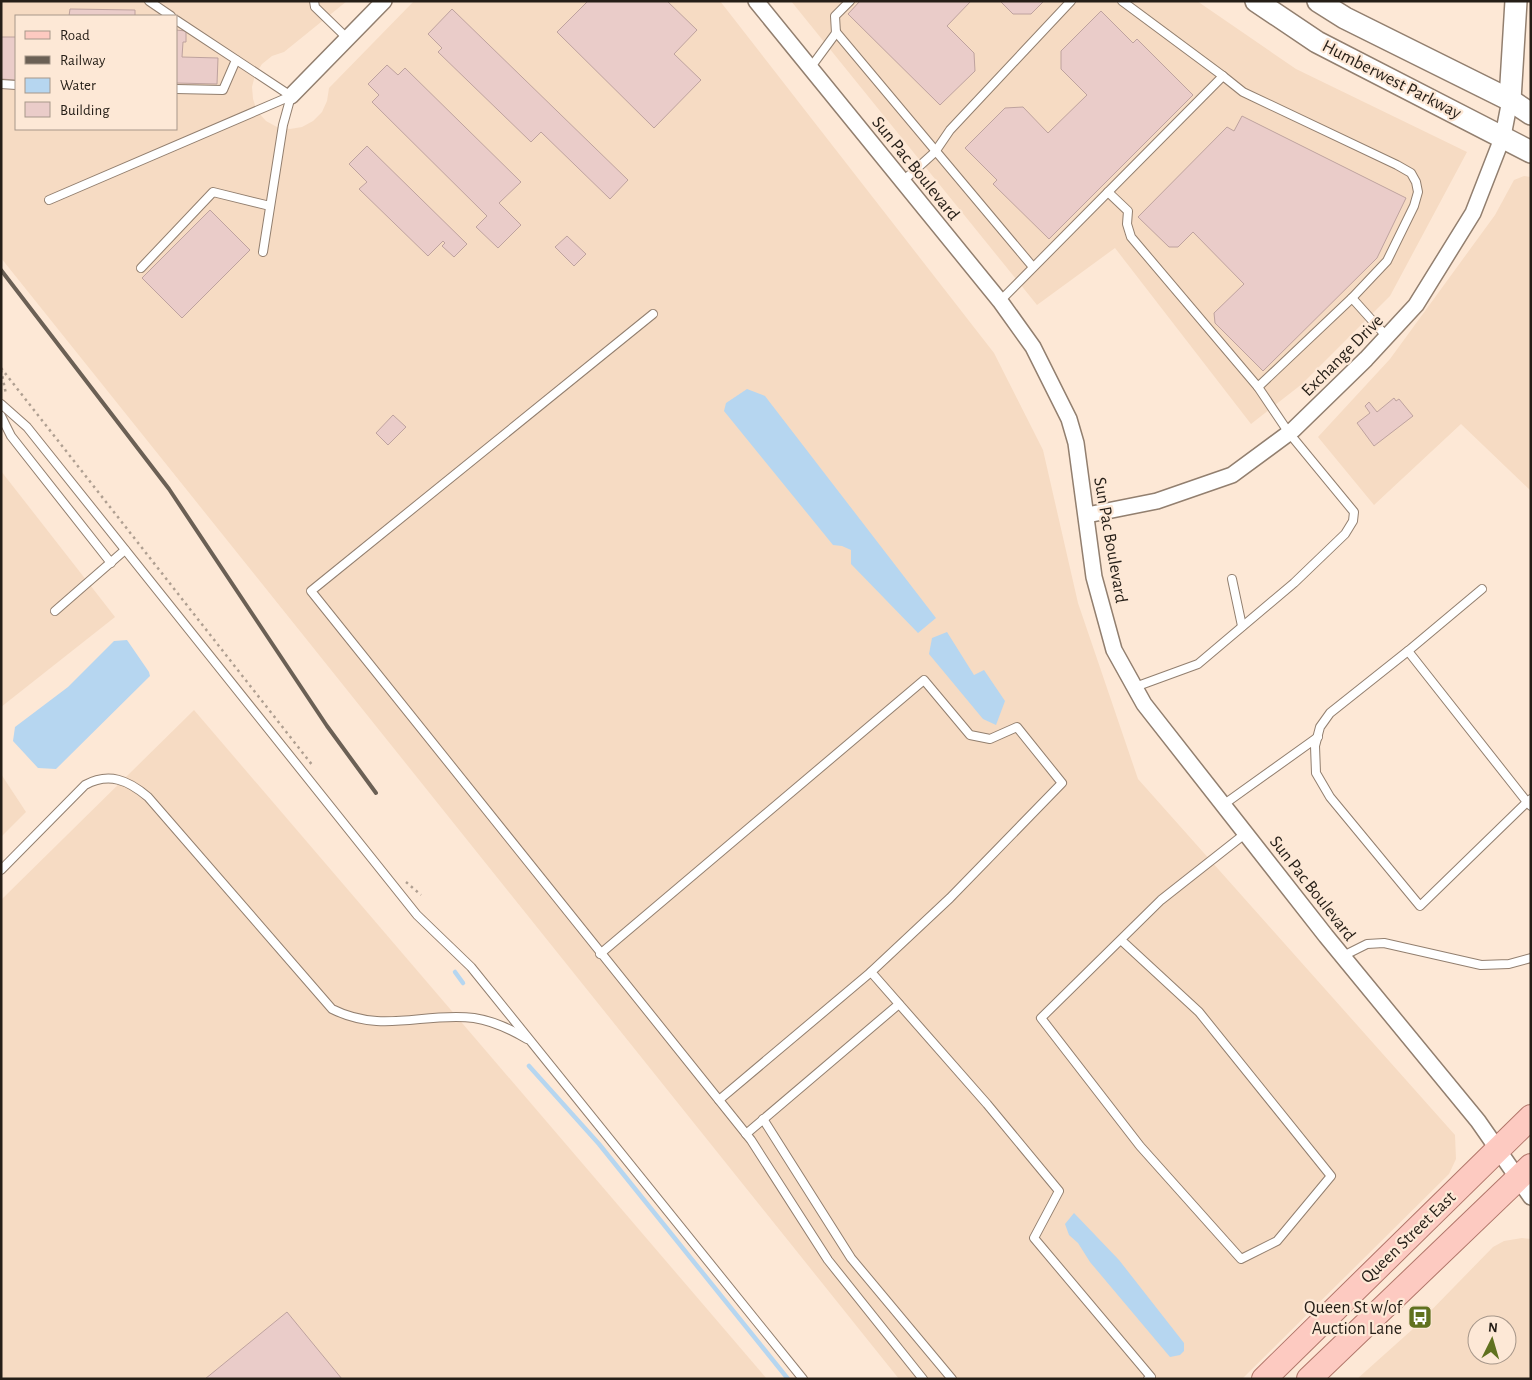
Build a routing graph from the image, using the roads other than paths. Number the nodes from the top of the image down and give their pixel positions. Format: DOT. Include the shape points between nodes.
graph roads {
  1 [pos="149,1"];
  2 [pos="314,1"];
  3 [pos="384,1"];
  4 [pos="756,1"];
  5 [pos="850,1"];
  6 [pos="1071,1"];
  7 [pos="1122,1"];
  8 [pos="1256,1"];
  9 [pos="1318,1"];
  10 [pos="1516,1"];
  11 [pos="170,15"];
  12 [pos="178,21"];
  13 [pos="836,32"];
  14 [pos="347,38"];
  15 [pos="236,60"];
  16 [pos="811,67"];
  17 [pos="1223,76"];
  18 [pos="1,84"];
  19 [pos="15,85"];
  20 [pos="178,89"];
  21 [pos="291,96"];
  22 [pos="1510,100"];
  23 [pos="1531,114"];
  24 [pos="1503,136"];
  25 [pos="935,152"];
  26 [pos="1531,152"];
  27 [pos="903,181"];
  28 [pos="1108,192"];
  29 [pos="49,200"];
  30 [pos="270,206"];
  31 [pos="263,252"];
  32 [pos="1033,267"];
  33 [pos="141,268"];
  34 [pos="1352,298"];
  35 [pos="1000,301"];
  36 [pos="653,314"];
  37 [pos="1386,337"];
  38 [pos="1258,387"];
  39 [pos="1,404"];
  40 [pos="1,416"];
  41 [pos="1289,433"];
  42 [pos="1087,514"];
  43 [pos="125,550"];
  44 [pos="111,563"];
  45 [pos="1232,579"];
  46 [pos="1482,589"];
  47 [pos="55,611"];
  48 [pos="1242,626"];
  49 [pos="1408,651"];
  50 [pos="1135,687"];
  51 [pos="1318,737"];
  52 [pos="1530,803"];
  53 [pos="1223,805"];
  54 [pos="1246,833"];
  55 [pos="1,870"];
  56 [pos="1121,940"];
  57 [pos="600,954"];
  58 [pos="1343,956"];
  59 [pos="1531,958"];
  60 [pos="871,972"];
  61 [pos="899,1004"];
  62 [pos="531,1041"];
  63 [pos="719,1100"];
  64 [pos="1531,1116"];
  65 [pos="763,1119"];
  66 [pos="746,1134"];
  67 [pos="1498,1149"];
  68 [pos="1526,1180"];
  69 [pos="803,1379"];
  70 [pos="924,1379"];
  71 [pos="952,1379"];
  72 [pos="1148,1379"];
  73 [pos="1264,1379"];
  74 [pos="1310,1379"];
  1 -- 11 [label="lane"];
  2 -- 14 [label="lane" via="315,7"];
  3 -- 14 [label="street"];
  4 -- 16 [label="street, Sun Pac Boulevard"];
  5 -- 13 [label="lane" via="836,16"];
  6 -- 25 [label="lane" via="950,130"];
  7 -- 17 [label="lane"];
  8 -- 24 [label="main road, Humberwest Parkway" via="1317,42"];
  9 -- 22 [label="main road, Humberwest Parkway" via="1345,18"];
  10 -- 22 [label="main road"];
  12 -- 15 [label="lane"];
  13 -- 16 [label="lane"];
  13 -- 25 [label="lane"];
  14 -- 21 [label="street"];
  15 -- 20 [label="lane" via="223,90"];
  15 -- 21 [label="lane"];
  16 -- 27 [label="street, Sun Pac Boulevard"];
  17 -- 28 [label="lane"];
  17 -- 34 [label="lane" via="1243,92 1411,173 1418,192 1414,206 1387,261"];
  18 -- 19 [label="lane"];
  21 -- 29 [label="lane"];
  21 -- 30 [label="lane"];
  22 -- 23 [label="main road, Humberwest Parkway"];
  22 -- 24 [label="street, Exchange Drive"];
  24 -- 26 [label="main road, Humberwest Parkway"];
  24 -- 37 [label="street, Exchange Drive" via="1473,213 1416,305"];
  25 -- 27 [label="lane"];
  25 -- 32 [label="lane"];
  27 -- 35 [label="street, Sun Pac Boulevard"];
  28 -- 32 [label="lane"];
  28 -- 38 [label="lane" via="1128,211 1131,237"];
  30 -- 31 [label="lane"];
  30 -- 33 [label="lane" via="213,192"];
  32 -- 35 [label="lane"];
  34 -- 37 [label="lane"];
  34 -- 38 [label="lane"];
  35 -- 42 [label="street, Sun Pac Boulevard" via="1033,347 1069,419 1076,442"];
  36 -- 57 [label="lane" via="311,591"];
  37 -- 41 [label="street, Exchange Drive"];
  38 -- 41 [label="lane"];
  39 -- 43 [label="lane" via="27,427"];
  40 -- 44 [label="lane" via="12,436"];
  41 -- 42 [label="street, Exchange Drive" via="1232,475 1156,501"];
  41 -- 48 [label="lane" via="1354,512 1353,520 1345,534 1294,583"];
  42 -- 50 [label="street, Sun Pac Boulevard" via="1094,577 1114,650"];
  43 -- 44 [label="lane"];
  43 -- 62 [label="lane" via="417,916 471,967"];
  44 -- 47 [label="lane"];
  45 -- 48 [label="lane"];
  46 -- 49 [label="lane"];
  48 -- 50 [label="lane" via="1198,664"];
  49 -- 51 [label="lane" via="1330,713 1320,727"];
  49 -- 52 [label="lane"];
  50 -- 53 [label="street, Sun Pac Boulevard" via="1144,704"];
  51 -- 52 [label="lane" via="1314,758 1316,772 1330,798 1420,906"];
  51 -- 53 [label="lane"];
  53 -- 54 [label="street, Sun Pac Boulevard"];
  54 -- 56 [label="lane" via="1161,900"];
  54 -- 58 [label="street, Sun Pac Boulevard"];
  55 -- 62 [label="lane" via="84,784 96,778 112,777 135,786 148,797 332,1009 370,1022 445,1017 475,1019 505,1027"];
  56 -- 56 [label="lane" via="1041,1018 1140,1146 1241,1259 1277,1241 1331,1176 1199,1012"];
  57 -- 60 [label="lane" via="924,680 970,735 990,739 1017,727 1062,783 950,898"];
  57 -- 63 [label="lane"];
  58 -- 59 [label="lane" via="1367,944 1384,943 1481,965 1509,964"];
  58 -- 67 [label="street, Sun Pac Boulevard"];
  60 -- 61 [label="lane"];
  60 -- 63 [label="lane"];
  61 -- 65 [label="lane"];
  61 -- 72 [label="lane" via="1059,1191 1034,1238 1151,1377"];
  62 -- 69 [label="lane"];
  63 -- 66 [label="lane"];
  64 -- 67 [label="main road, Queen Street East"];
  65 -- 66 [label="lane"];
  65 -- 71 [label="lane" via="851,1258"];
  66 -- 70 [label="lane" via="828,1260"];
  67 -- 68 [label="street, Sun Pac Boulevard"];
  67 -- 73 [label="main road, Queen Street East"];
  68 -- 74 [label="main road, Queen Street East"];
}
